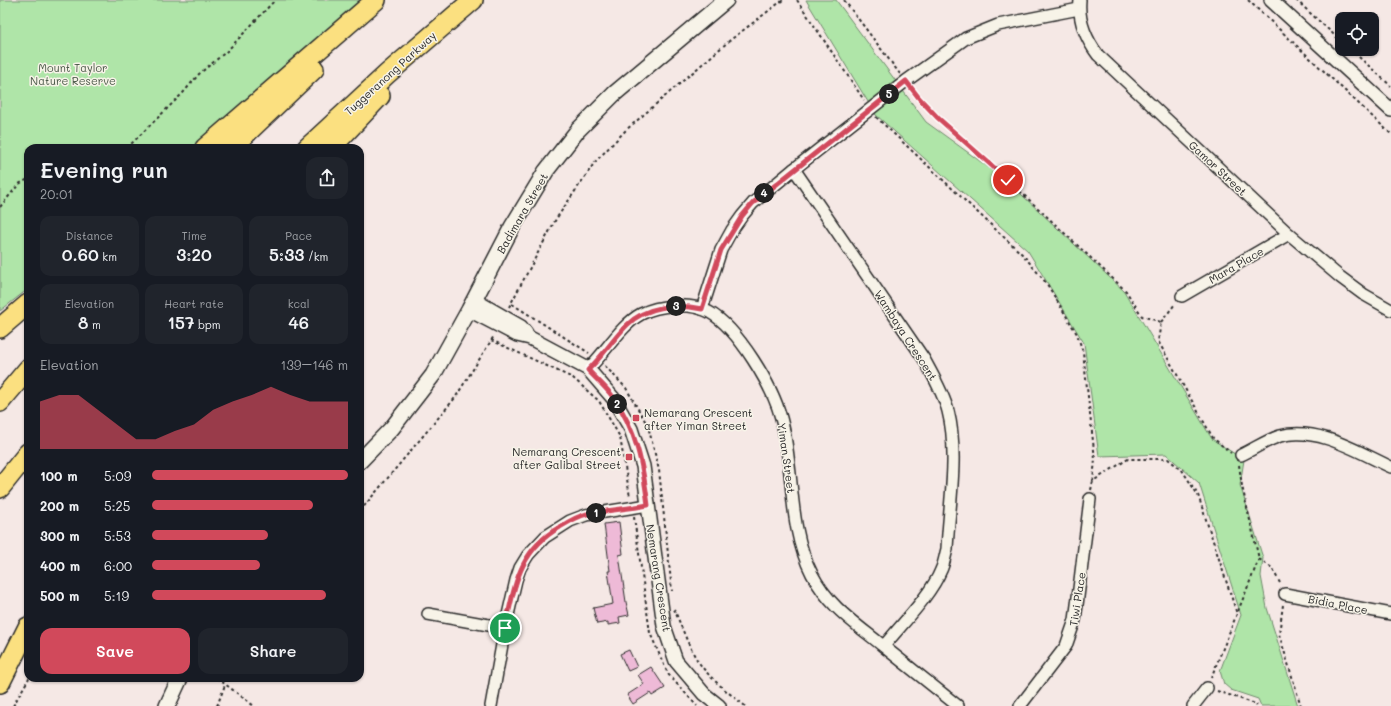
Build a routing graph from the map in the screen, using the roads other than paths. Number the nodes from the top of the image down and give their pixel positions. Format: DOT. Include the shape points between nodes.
graph roads {
  1 [pos="376,0"];
  2 [pos="391,0"];
  3 [pos="473,0"];
  4 [pos="726,0"];
  5 [pos="1271,0"];
  6 [pos="1080,5"];
  7 [pos="444,25"];
  8 [pos="1391,110"];
  9 [pos="210,144"];
  10 [pos="235,144"];
  11 [pos="311,144"];
  12 [pos="335,144"];
  13 [pos="794,169"];
  14 [pos="1289,234"];
  15 [pos="1182,296"];
  16 [pos="471,305"];
  17 [pos="24,307"];
  18 [pos="702,309"];
  19 [pos="1391,310"];
  20 [pos="0,328"];
  21 [pos="588,370"];
  22 [pos="24,374"];
  23 [pos="0,402"];
  24 [pos="1241,455"];
  25 [pos="364,457"];
  26 [pos="24,458"];
  27 [pos="1391,467"];
  28 [pos="0,488"];
  29 [pos="1090,499"];
  30 [pos="648,505"];
  31 [pos="1285,594"];
  32 [pos="428,614"];
  33 [pos="1391,614"];
  34 [pos="505,628"];
  35 [pos="24,635"];
  36 [pos="884,646"];
  37 [pos="1,679"];
  38 [pos="178,682"];
  39 [pos="1207,688"];
  40 [pos="167,706"];
  41 [pos="491,706"];
  42 [pos="719,706"];
  43 [pos="958,706"];
  44 [pos="1020,706"];
  45 [pos="1193,706"];
  1 -- 9 [label="highway"];
  2 -- 10 [label="highway"];
  3 -- 7 [label="highway, Tuggeranong Parkway"];
  4 -- 16 [label="main road, Badimara Street" via="614,94 578,130 546,171 512,227"];
  5 -- 8 [label="street"];
  6 -- 13 [label="street" via="998,25 966,38 906,81"];
  6 -- 14 [label="street, Gamor Street" via="1083,29 1098,55"];
  7 -- 11 [label="highway, Tuggeranong Parkway"];
  7 -- 12 [label="highway"];
  13 -- 18 [label="street" via="753,203 732,230 721,250"];
  13 -- 36 [label="street, Wambaya Crescent" via="924,359 942,392 948,412 953,461 944,561 928,593"];
  14 -- 15 [label="street, Mara Place"];
  14 -- 19 [label="street, Gamor Street" via="1340,277"];
  16 -- 21 [label="street, Nemarang Crescent" via="521,327 530,338"];
  16 -- 25 [label="main road, Badimara Street" via="433,375 392,428"];
  17 -- 20 [label="highway"];
  18 -- 21 [label="street, Yiman Street" via="667,306 640,315 626,326"];
  18 -- 36 [label="street, Yiman Street" via="721,321 741,344 759,369 778,405 785,436 798,534 811,572 822,591 836,607"];
  21 -- 30 [label="street, Nemarang Crescent" via="613,398 632,429 643,466"];
  22 -- 23 [label="highway"];
  24 -- 27 [label="street" via="1280,436 1311,434 1326,437"];
  26 -- 28 [label="highway"];
  29 -- 44 [label="street, Tiwi Place" via="1078,606 1072,632 1066,646"];
  30 -- 34 [label="street" via="586,514 545,537 520,568"];
  30 -- 42 [label="street, Nemarang Crescent" via="664,626 676,661 704,694"];
  31 -- 33 [label="street, Bidia Place"];
  32 -- 34 [label="street"];
  34 -- 41 [label="street"];
  35 -- 37 [label="highway"];
  36 -- 43 [label="street, Yiman Street"];
  38 -- 40 [label="main road"];
  39 -- 45 [label="street"];
}
